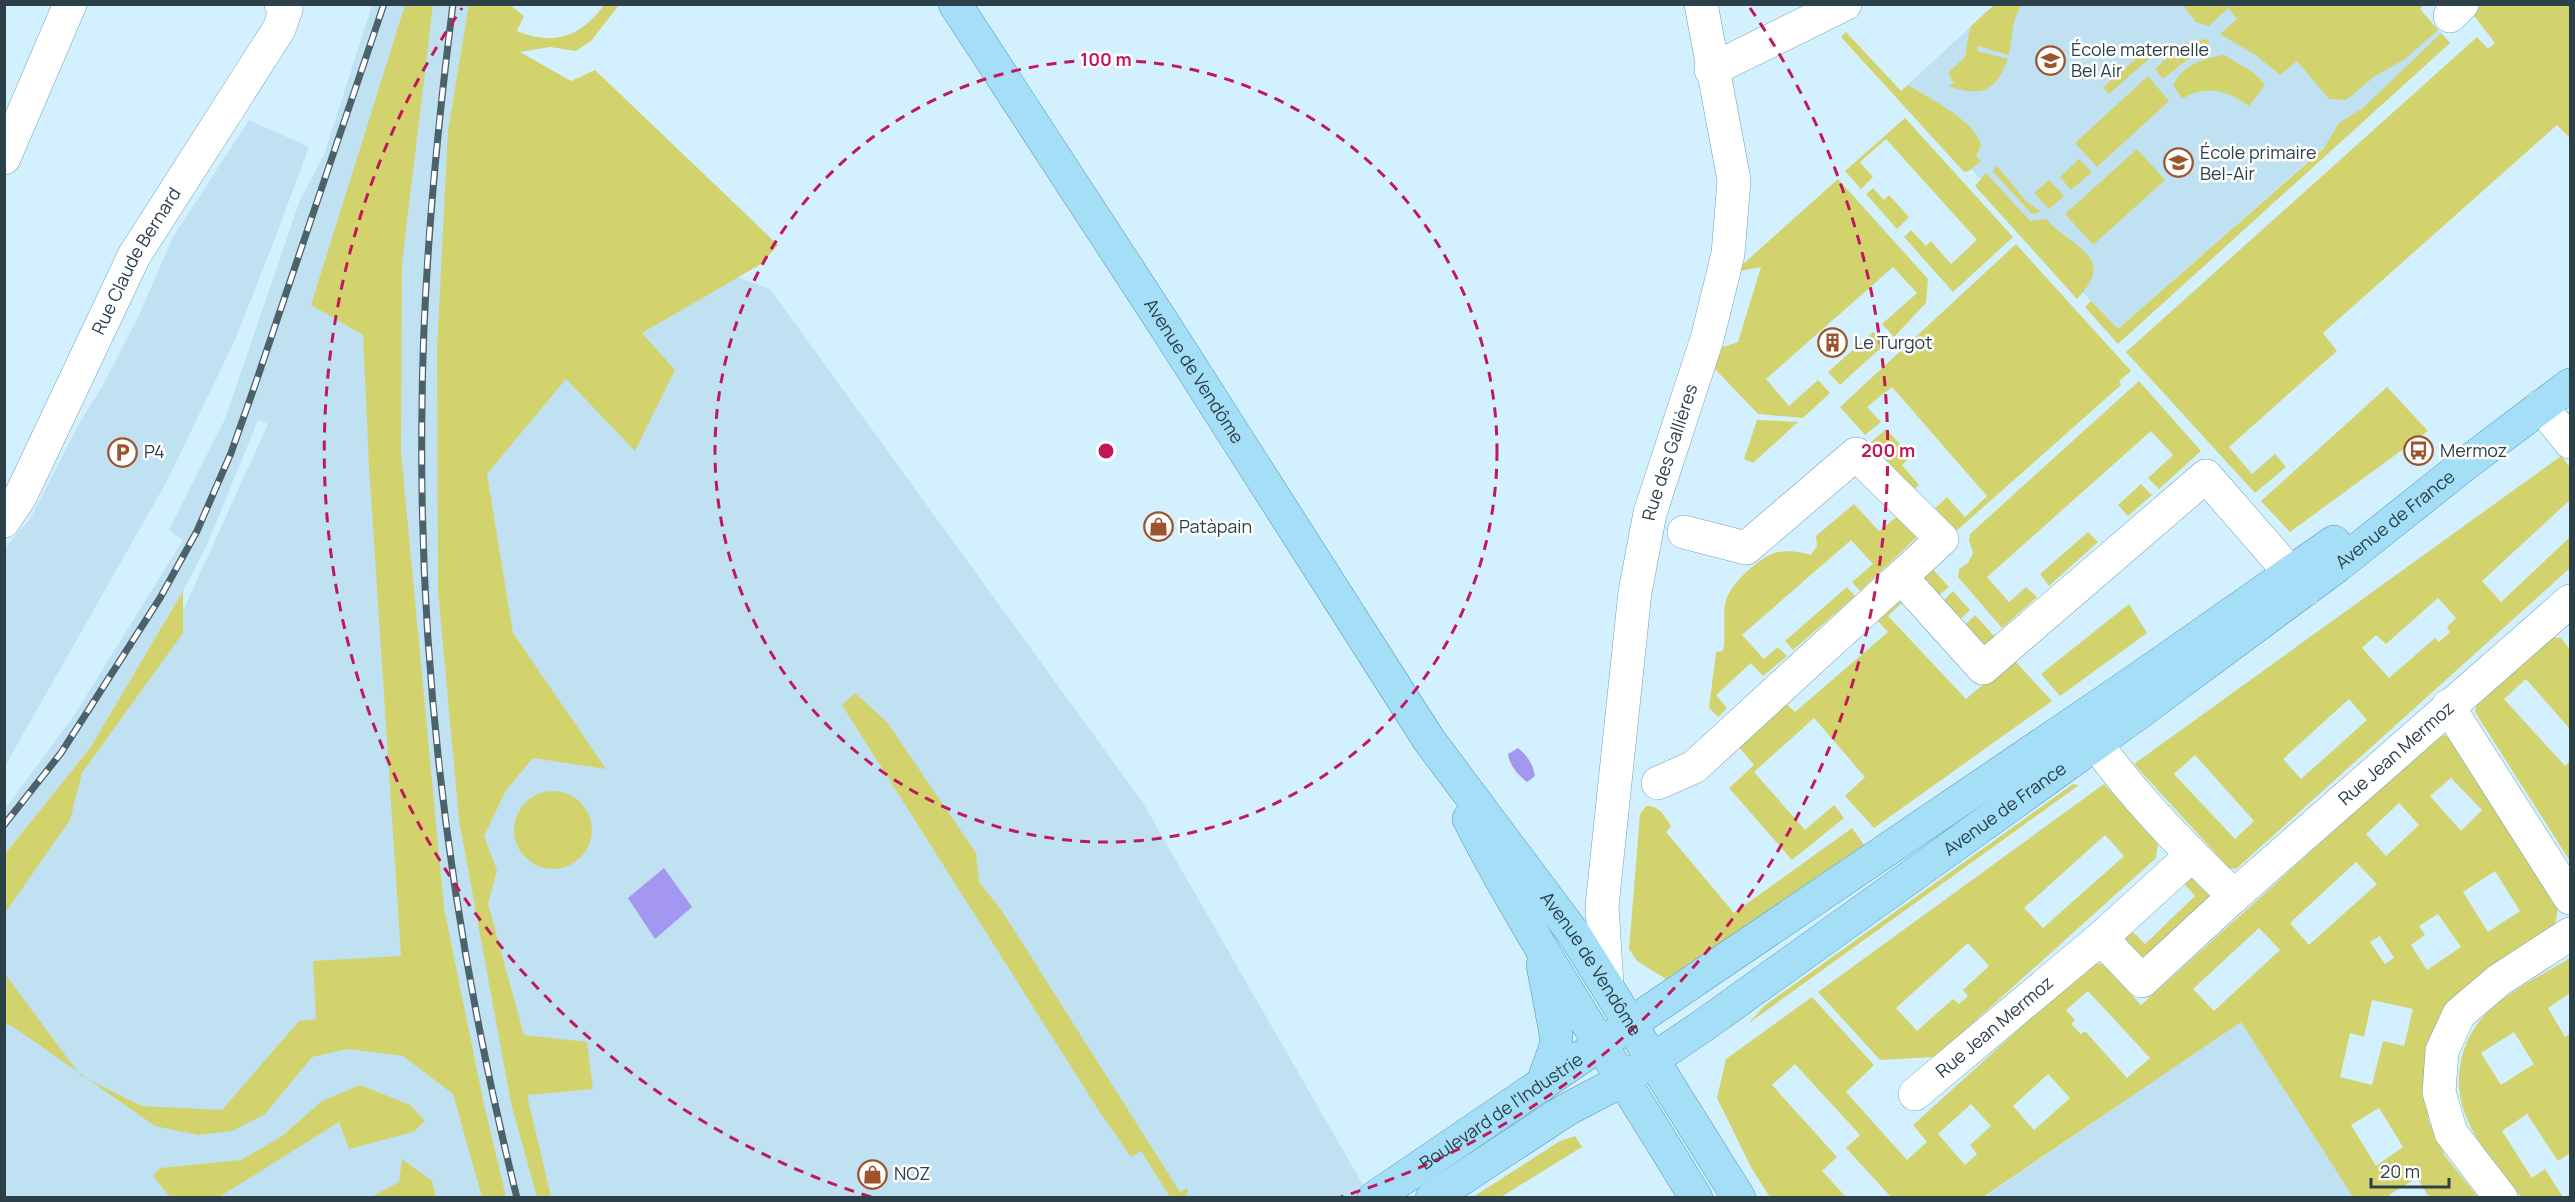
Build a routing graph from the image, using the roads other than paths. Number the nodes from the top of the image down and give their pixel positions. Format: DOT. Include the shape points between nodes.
graph roads {
  1 [pos="70,4"];
  2 [pos="1701,4"];
  3 [pos="1845,4"];
  4 [pos="960,6"];
  5 [pos="284,7"];
  6 [pos="1712,70"];
  7 [pos="4,158"];
  8 [pos="2571,385"];
  9 [pos="2541,406"];
  10 [pos="2571,442"];
  11 [pos="4,521"];
  12 [pos="1684,532"];
  13 [pos="1901,577"];
  14 [pos="2297,581"];
  15 [pos="2567,611"];
  16 [pos="2448,706"];
  17 [pos="2087,731"];
  18 [pos="1429,740"];
  19 [pos="1658,783"];
  20 [pos="2192,855"];
  21 [pos="2234,896"];
  22 [pos="2571,898"];
  23 [pos="1602,906"];
  24 [pos="1574,934"];
  25 [pos="2571,934"];
  26 [pos="2101,938"];
  27 [pos="1540,948"];
  28 [pos="1607,986"];
  29 [pos="1630,1024"];
  30 [pos="1600,1044"];
  31 [pos="1653,1060"];
  32 [pos="1623,1080"];
  33 [pos="1542,1085"];
  34 [pos="1915,1094"];
  35 [pos="1374,1197"];
  36 [pos="1432,1197"];
  37 [pos="1696,1197"];
  38 [pos="1739,1197"];
  39 [pos="2501,1197"];
  1 -- 7 [label="street"];
  2 -- 6 [label="street, Rue des Gallières"];
  3 -- 6 [label="street"];
  4 -- 18 [label="main road, Avenue de Vendôme"];
  5 -- 11 [label="street, Rue Claude Bernard" via="279,29 134,256"];
  6 -- 23 [label="street, Rue des Gallières" via="1734,180 1728,254 1707,339 1650,513 1635,592"];
  8 -- 9 [label="main road, Avenue de France"];
  9 -- 10 [label="street"];
  9 -- 14 [label="main road, Avenue de France" via="2453,474"];
  12 -- 13 [label="street" via="1746,548 1856,454 1942,539"];
  13 -- 14 [label="street" via="1983,668 2206,476"];
  13 -- 19 [label="street" via="1694,767"];
  14 -- 17 [label="main road, Avenue de France"];
  15 -- 16 [label="street, Rue Jean Mermoz"];
  16 -- 21 [label="street, Rue Jean Mermoz"];
  16 -- 22 [label="street"];
  17 -- 20 [label="street"];
  17 -- 29 [label="main road, Avenue de France"];
  17 -- 31 [label="main road, Avenue de France"];
  18 -- 24 [label="main road, Avenue de Vendôme"];
  18 -- 27 [label="main road, Avenue de Vendôme" via="1505,890"];
  20 -- 21 [label="street"];
  20 -- 26 [label="street, Rue Jean Mermoz"];
  21 -- 26 [label="street, Rue Jean Mermoz" via="2142,981"];
  23 -- 24 [label="street"];
  23 -- 28 [label="street, Rue des Gallières"];
  24 -- 28 [label="main road, Avenue de Vendôme"];
  25 -- 39 [label="street" via="2499,980 2460,1014 2442,1051 2439,1092 2451,1133"];
  26 -- 34 [label="street, Rue Jean Mermoz"];
  27 -- 30 [label="main road, Avenue de Vendôme"];
  27 -- 33 [label="main road" via="1556,1034 1556,1046"];
  28 -- 29 [label="main road, Avenue de Vendôme"];
  29 -- 30 [label="main road, Boulevard de l'Industrie"];
  29 -- 31 [label="main road, Avenue de Vendôme"];
  30 -- 32 [label="main road, Avenue de Vendôme"];
  30 -- 33 [label="main road, Boulevard de l'Industrie"];
  31 -- 32 [label="main road, Avenue de France"];
  31 -- 38 [label="main road, Avenue de Vendôme"];
  32 -- 36 [label="main road, Boulevard de l'Industrie" via="1566,1110"];
  32 -- 37 [label="main road, Avenue de Vendôme"];
  33 -- 35 [label="main road, Boulevard de l'Industrie"];
}
